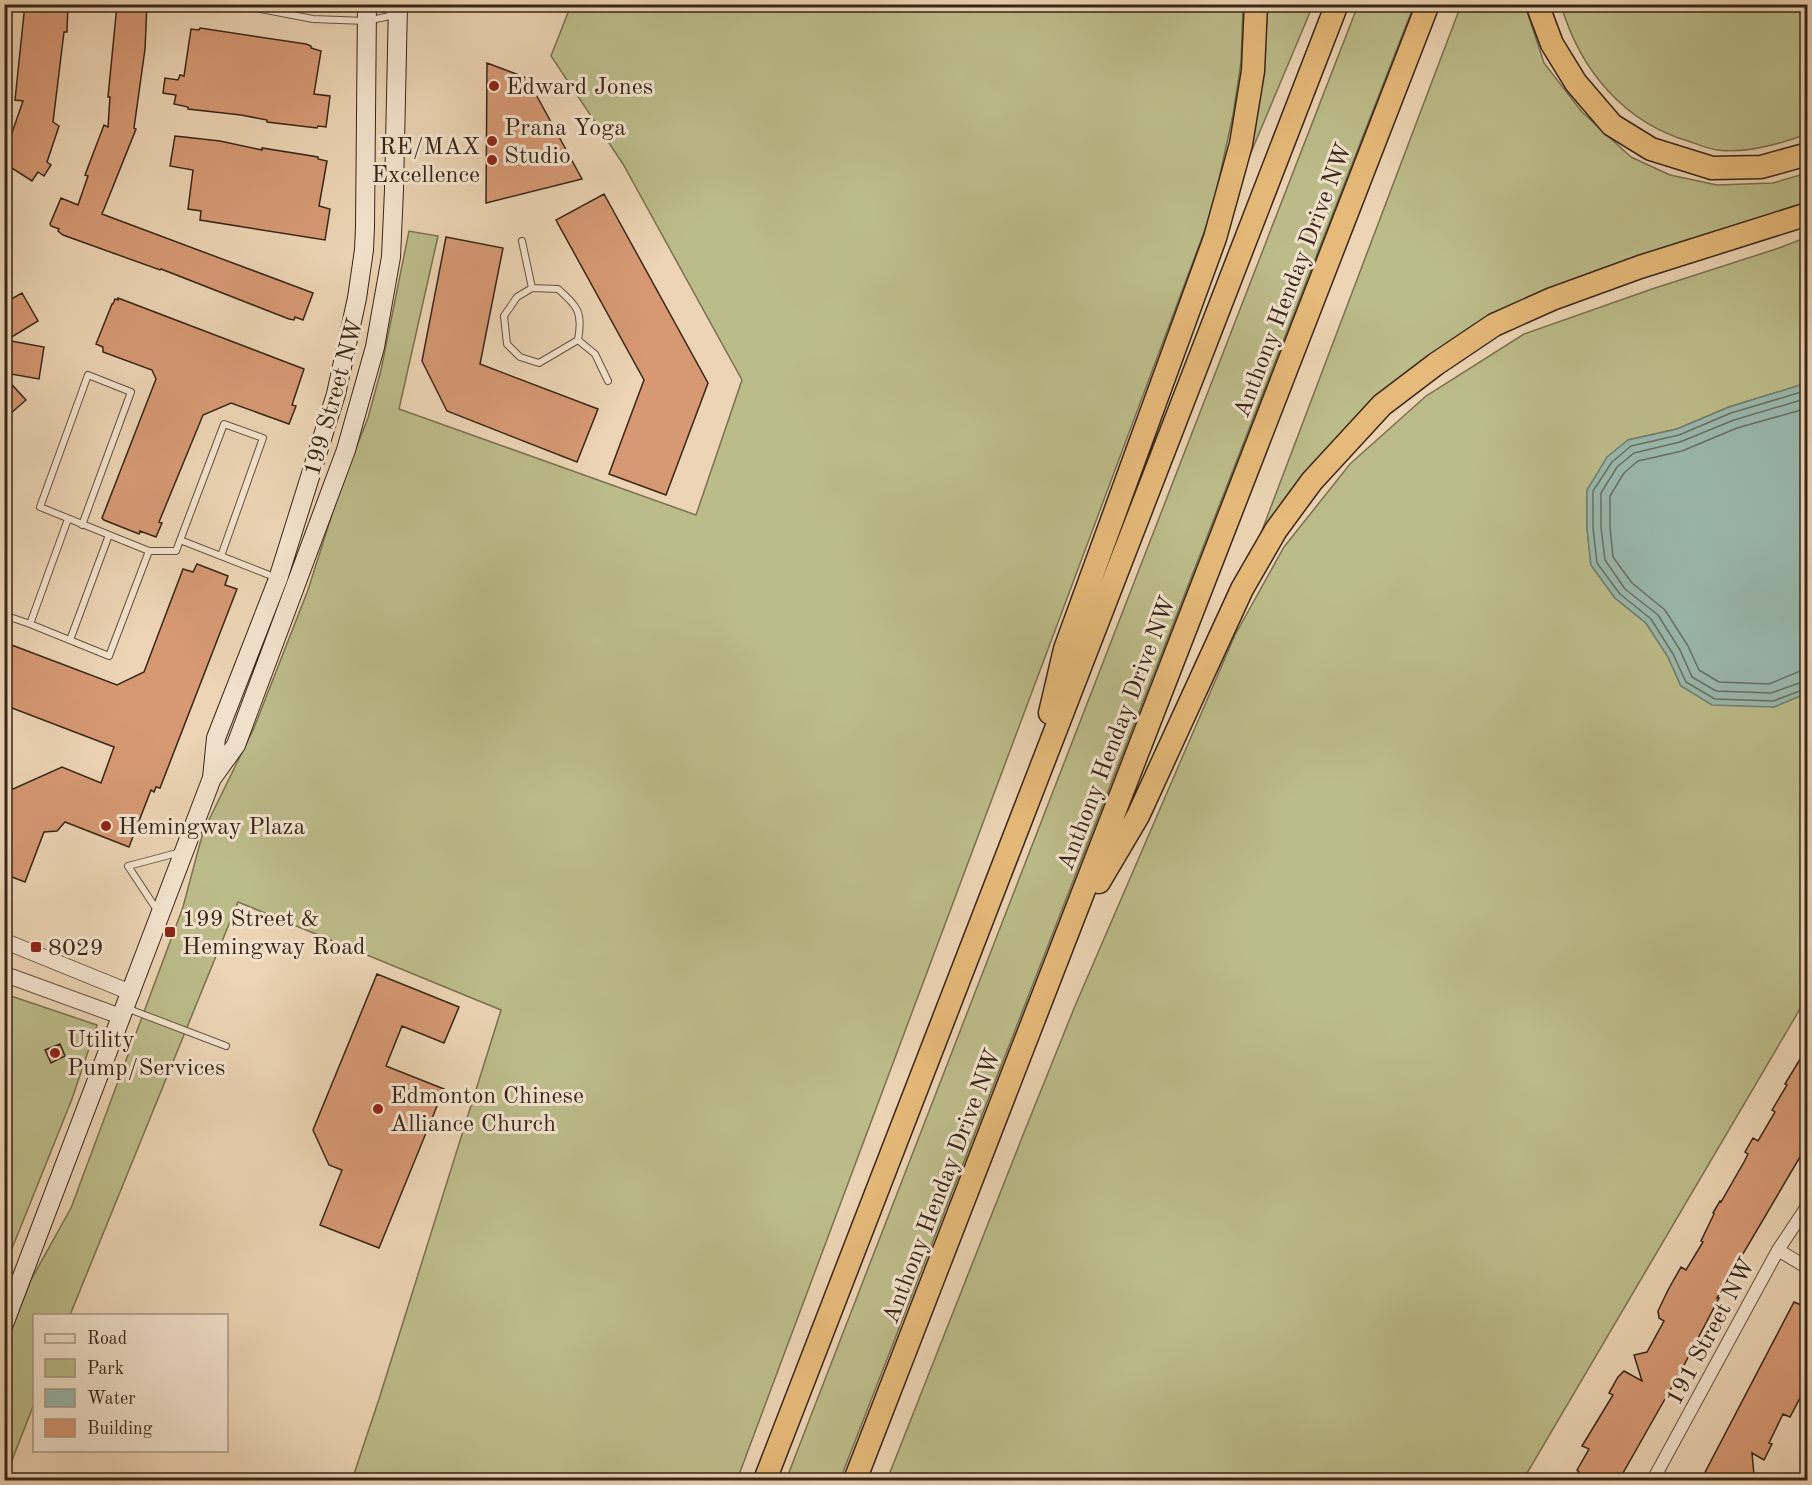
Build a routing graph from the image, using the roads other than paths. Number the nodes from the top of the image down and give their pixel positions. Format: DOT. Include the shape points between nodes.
graph roads {
  1 [pos="234,4"];
  2 [pos="1256,4"];
  3 [pos="1337,4"];
  4 [pos="1428,4"];
  5 [pos="1537,4"];
  6 [pos="368,10"];
  7 [pos="398,10"];
  8 [pos="1808,154"];
  9 [pos="1808,214"];
  10 [pos="522,241"];
  11 [pos="532,288"];
  12 [pos="578,340"];
  13 [pos="608,381"];
  14 [pos="68,519"];
  15 [pos="82,525"];
  16 [pos="110,535"];
  17 [pos="180,540"];
  18 [pos="149,551"];
  19 [pos="221,556"];
  20 [pos="278,579"];
  21 [pos="296,586"];
  22 [pos="4,615"];
  23 [pos="30,624"];
  24 [pos="70,640"];
  25 [pos="212,778"];
  26 [pos="1033,790"];
  27 [pos="184,852"];
  28 [pos="160,915"];
  29 [pos="1065,940"];
  30 [pos="4,941"];
  31 [pos="4,974"];
  32 [pos="126,1006"];
  33 [pos="226,1046"];
  34 [pos="1808,1205"];
  35 [pos="1778,1250"];
  36 [pos="1808,1268"];
  37 [pos="4,1324"];
  38 [pos="765,1480"];
  39 [pos="855,1480"];
  40 [pos="1653,1480"];
  1 -- 6 [label="lane" via="314,19"];
  2 -- 26 [label="highway" via="1253,71 1241,144 1215,238 1065,649"];
  3 -- 26 [label="highway"];
  4 -- 29 [label="highway, Anthony Henday Drive NW"];
  5 -- 8 [label="highway" via="1552,44 1576,83 1612,125 1651,150 1712,168 1761,167"];
  6 -- 7 [label="lane"];
  6 -- 7 [label="lane"];
  6 -- 20 [label="main road, 199 Street NW" via="365,227 357,298 336,394"];
  7 -- 21 [label="main road, 199 Street NW" via="391,257 384,302 346,450"];
  9 -- 29 [label="highway" via="1640,267 1494,325 1382,405 1312,481 1276,530 1242,589 1138,816"];
  10 -- 11 [label="lane"];
  11 -- 12 [label="lane" via="558,288 571,300 579,311"];
  11 -- 12 [label="lane" via="517,297 504,316 507,344 520,357 539,363"];
  12 -- 13 [label="lane" via="595,354"];
  14 -- 15 [label="lane"];
  14 -- 15 [label="lane" via="40,507 88,375 131,392"];
  14 -- 23 [label="lane"];
  15 -- 16 [label="lane"];
  16 -- 18 [label="lane"];
  16 -- 24 [label="lane"];
  17 -- 18 [label="lane" via="176,551"];
  17 -- 19 [label="lane"];
  17 -- 19 [label="lane" via="224,424 263,438"];
  18 -- 24 [label="lane" via="109,656"];
  19 -- 20 [label="lane"];
  20 -- 21 [label="lane"];
  20 -- 25 [label="main road, 199 Street NW" via="216,738"];
  21 -- 25 [label="main road, 199 Street NW" via="236,745"];
  22 -- 23 [label="lane"];
  23 -- 24 [label="lane"];
  25 -- 27 [label="main road, 199 Street NW"];
  26 -- 38 [label="highway"];
  27 -- 28 [label="main road, 199 Street NW"];
  27 -- 28 [label="lane" via="128,866"];
  28 -- 32 [label="main road, 199 Street NW"];
  29 -- 39 [label="highway, Anthony Henday Drive NW"];
  30 -- 32 [label="street"];
  31 -- 32 [label="street"];
  32 -- 33 [label="lane"];
  32 -- 37 [label="main road, 199 Street NW"];
  34 -- 35 [label="street, 191 Street NW"];
  35 -- 36 [label="street"];
  35 -- 40 [label="street, 191 Street NW"];
}
